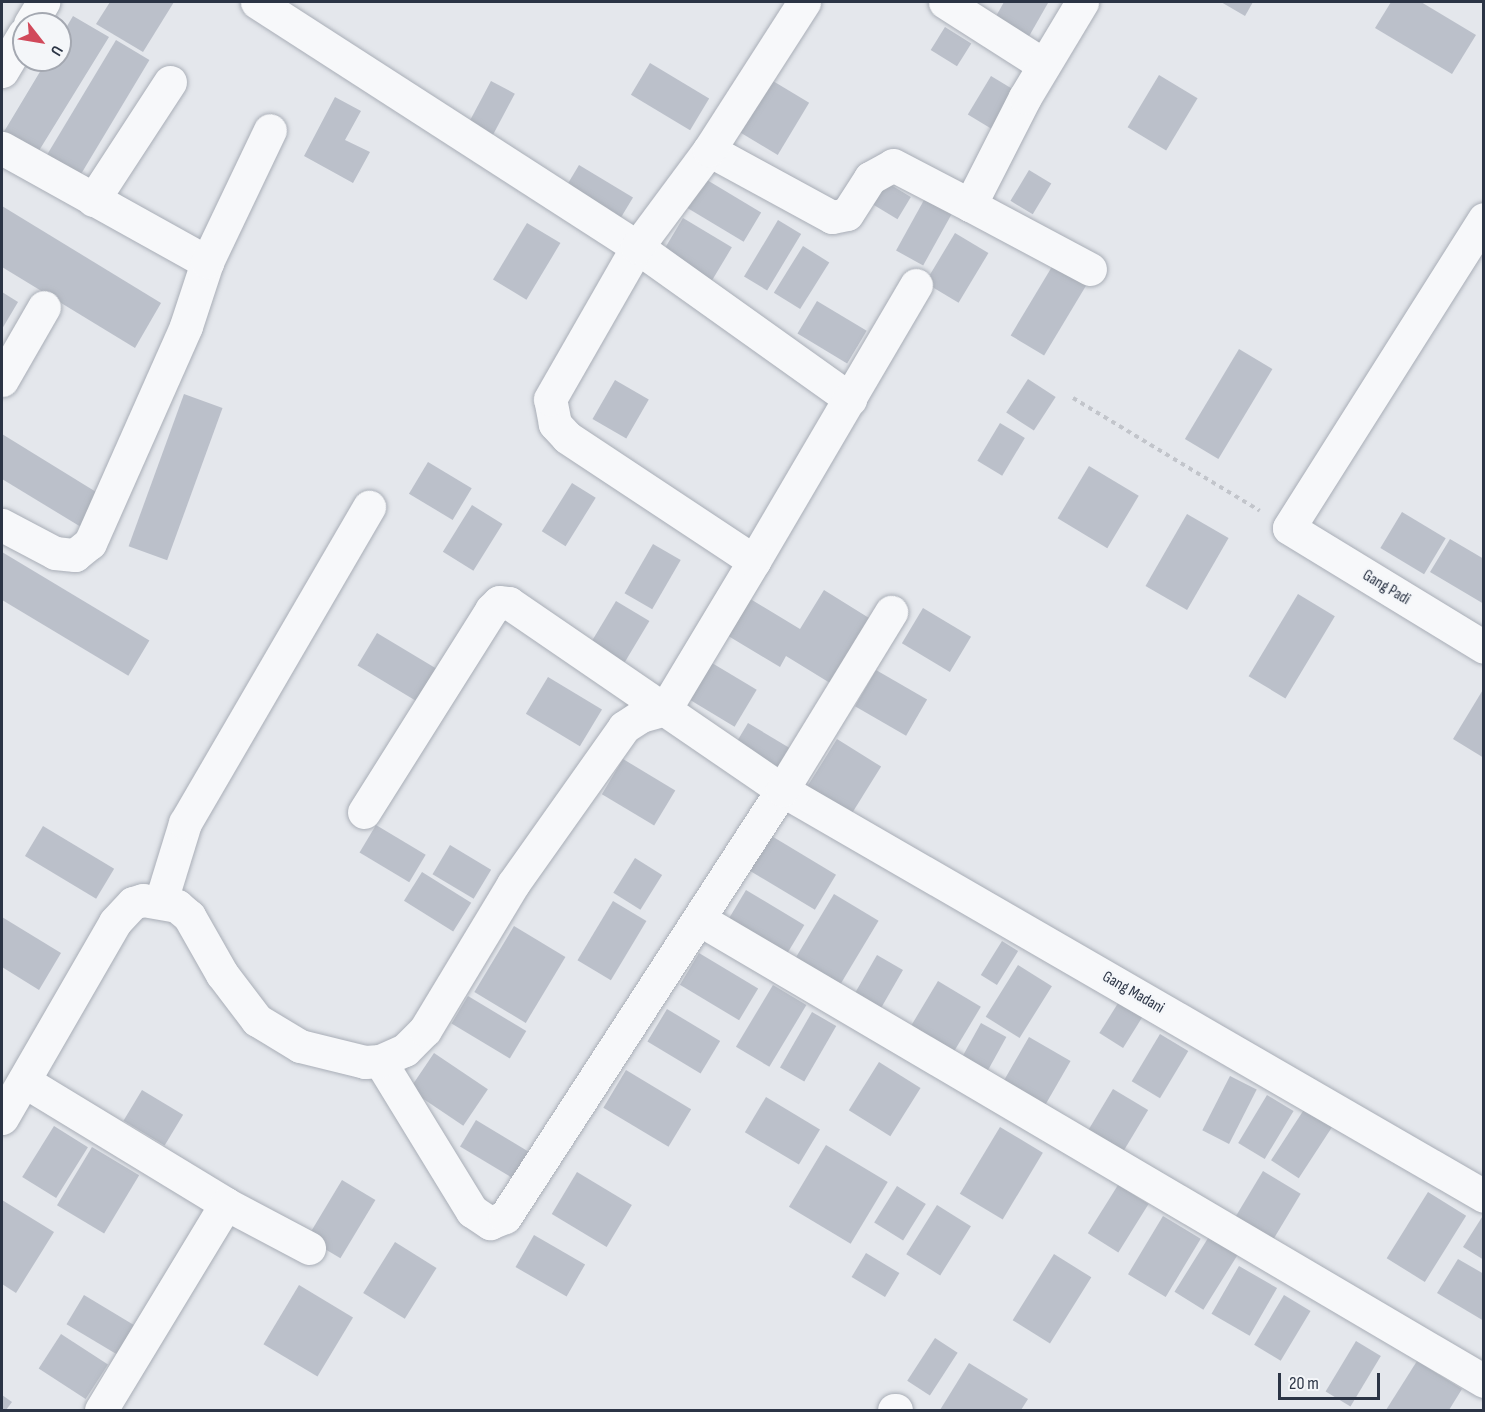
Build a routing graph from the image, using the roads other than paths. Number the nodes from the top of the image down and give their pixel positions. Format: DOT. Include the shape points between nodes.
graph roads {
  1 [pos="257,2"];
  2 [pos="804,2"];
  3 [pos="945,2"];
  4 [pos="1082,2"];
  5 [pos="12,54"];
  6 [pos="1044,65"];
  7 [pos="2,71"];
  8 [pos="170,81"];
  9 [pos="270,130"];
  10 [pos="2,148"];
  11 [pos="709,150"];
  12 [pos="93,200"];
  13 [pos="970,205"];
  14 [pos="1484,219"];
  15 [pos="637,247"];
  16 [pos="207,262"];
  17 [pos="1090,269"];
  18 [pos="916,285"];
  19 [pos="44,307"];
  20 [pos="2,380"];
  21 [pos="850,399"];
  22 [pos="369,507"];
  23 [pos="2,525"];
  24 [pos="754,561"];
  25 [pos="891,612"];
  26 [pos="1484,647"];
  27 [pos="665,709"];
  28 [pos="782,790"];
  29 [pos="364,812"];
  30 [pos="161,901"];
  31 [pos="699,919"];
  32 [pos="380,1061"];
  33 [pos="24,1081"];
  34 [pos="2,1118"];
  35 [pos="1484,1196"];
  36 [pos="226,1204"];
  37 [pos="309,1248"];
  38 [pos="1484,1381"];
  39 [pos="101,1410"];
  1 -- 15 [label="street"];
  2 -- 11 [label="street"];
  3 -- 6 [label="street"];
  4 -- 6 [label="street"];
  5 -- 7 [label="street"];
  6 -- 13 [label="street"];
  8 -- 12 [label="street"];
  9 -- 16 [label="street"];
  10 -- 12 [label="street"];
  11 -- 13 [label="street" via="832,217 847,214 870,178 893,165"];
  11 -- 15 [label="street"];
  12 -- 16 [label="street"];
  13 -- 17 [label="street"];
  14 -- 26 [label="street, Gang Padi" via="1289,528"];
  15 -- 21 [label="street"];
  15 -- 24 [label="street" via="553,390 550,410 567,437"];
  16 -- 23 [label="street" via="186,326 90,543 75,555 55,553"];
  18 -- 21 [label="street"];
  19 -- 20 [label="street"];
  21 -- 24 [label="street"];
  22 -- 30 [label="street" via="185,823"];
  24 -- 27 [label="street"];
  25 -- 28 [label="street"];
  27 -- 28 [label="street, Gang Madani"];
  27 -- 29 [label="street, Gang Madani" via="508,603 499,602"];
  27 -- 32 [label="street" via="641,716 624,727 513,884 425,1030 405,1050"];
  28 -- 31 [label="street"];
  28 -- 35 [label="street, Gang Madani"];
  30 -- 32 [label="street" via="177,906 189,916 222,974 257,1020 300,1046 365,1062"];
  30 -- 33 [label="street" via="133,903 115,922"];
  31 -- 32 [label="street" via="501,1221 490,1223 472,1211"];
  31 -- 38 [label="street" via="983,1090"];
  33 -- 34 [label="street"];
  33 -- 36 [label="street"];
  36 -- 37 [label="street"];
  36 -- 39 [label="street"];
}
